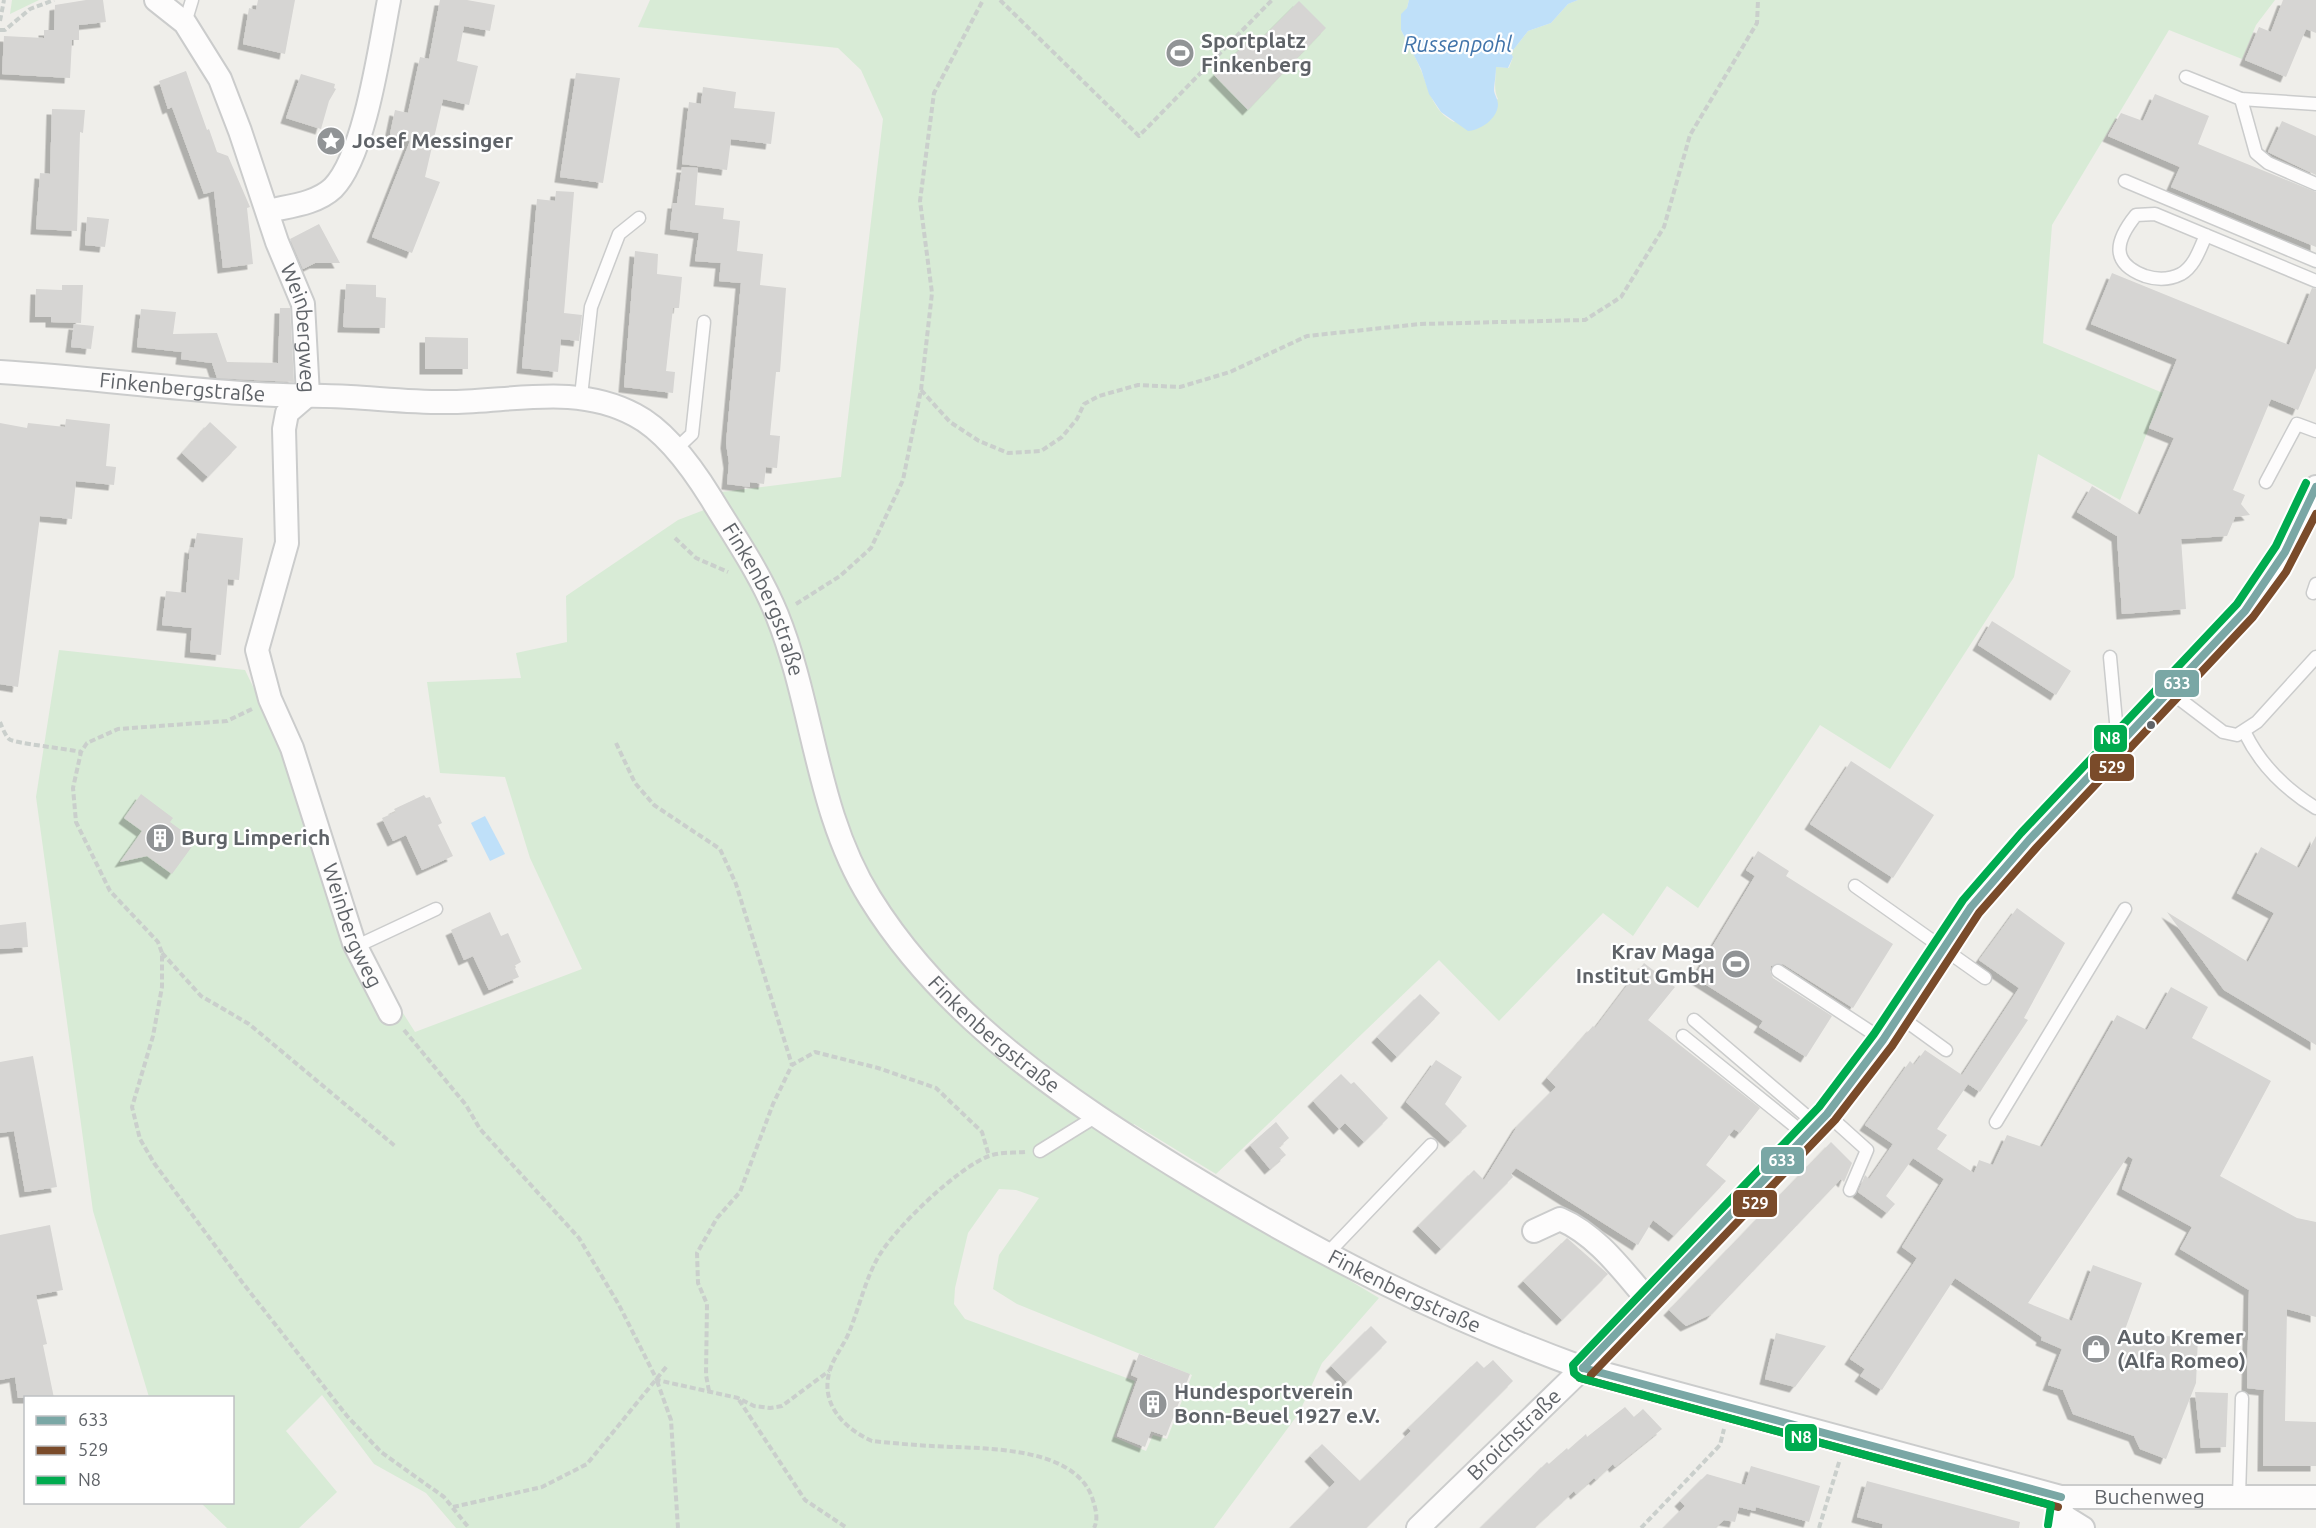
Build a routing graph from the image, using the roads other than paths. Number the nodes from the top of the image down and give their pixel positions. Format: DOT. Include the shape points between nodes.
graph roads {
  1 [pos="156,0"];
  2 [pos="192,0"];
  3 [pos="389,0"];
  4 [pos="185,23"];
  5 [pos="2186,77"];
  6 [pos="2241,99"];
  7 [pos="2316,104"];
  8 [pos="2125,181"];
  9 [pos="2316,183"];
  10 [pos="268,211"];
  11 [pos="639,218"];
  12 [pos="2206,235"];
  13 [pos="2316,261"];
  14 [pos="2316,281"];
  15 [pos="704,322"];
  16 [pos="0,372"];
  17 [pos="308,395"];
  18 [pos="582,396"];
  19 [pos="2316,431"];
  20 [pos="675,450"];
  21 [pos="2266,482"];
  22 [pos="2316,487"];
  23 [pos="2109,657"];
  24 [pos="2316,657"];
  25 [pos="2169,691"];
  26 [pos="2245,733"];
  27 [pos="2125,738"];
  28 [pos="2316,808"];
  29 [pos="1855,886"];
  30 [pos="436,909"];
  31 [pos="2125,909"];
  32 [pos="355,947"];
  33 [pos="1944,948"];
  34 [pos="1778,971"];
  35 [pos="1985,978"];
  36 [pos="390,1013"];
  37 [pos="1899,1016"];
  38 [pos="1694,1020"];
  39 [pos="1683,1036"];
  40 [pos="1883,1041"];
  41 [pos="1946,1050"];
  42 [pos="1095,1117"];
  43 [pos="1996,1122"];
  44 [pos="1817,1125"];
  45 [pos="1431,1145"];
  46 [pos="1041,1151"];
  47 [pos="1850,1190"];
  48 [pos="1534,1231"];
  49 [pos="1327,1254"];
  50 [pos="1648,1300"];
  51 [pos="1583,1368"];
  52 [pos="2242,1398"];
  53 [pos="2239,1497"];
  54 [pos="2316,1497"];
  55 [pos="2060,1513"];
  56 [pos="1418,1528"];
  57 [pos="2084,1528"];
  1 -- 4 [label="street, Weinbergweg"];
  2 -- 4 [label="lane"];
  3 -- 10 [label="street" via="349,165 333,188 316,200"];
  4 -- 10 [label="street, Weinbergweg" via="219,79"];
  5 -- 6 [label="lane"];
  6 -- 7 [label="lane"];
  6 -- 9 [label="lane" via="2256,153 2268,163"];
  8 -- 13 [label="lane"];
  10 -- 17 [label="street, Weinbergweg" via="303,304"];
  11 -- 18 [label="lane" via="619,234 591,307"];
  12 -- 12 [label="lane" via="2155,214 2136,215 2119,251 2121,261 2129,270 2158,280 2181,274 2194,261"];
  12 -- 14 [label="lane"];
  15 -- 20 [label="lane" via="692,434"];
  16 -- 17 [label="street, Finkenbergstraße" via="261,395"];
  17 -- 18 [label="street, Finkenbergstraße" via="451,403"];
  17 -- 32 [label="street, Weinbergweg" via="287,413 287,543 257,650 270,699 292,748"];
  18 -- 20 [label="street, Finkenbergstraße" via="640,417"];
  19 -- 21 [label="lane" via="2297,424"];
  20 -- 42 [label="street, Finkenbergstraße" via="709,495 754,568 777,615 837,831 867,894 912,959 957,1007"];
  22 -- 25 [label="street, Broichstraße" via="2274,574 2245,611"];
  23 -- 27 [label="lane" via="2116,722"];
  24 -- 26 [label="lane"];
  25 -- 26 [label="lane" via="2223,732 2232,736"];
  25 -- 27 [label="street, Broichstraße"];
  26 -- 28 [label="lane" via="2279,782"];
  27 -- 33 [label="street, Broichstraße" via="2001,872"];
  29 -- 33 [label="lane"];
  30 -- 32 [label="lane"];
  31 -- 43 [label="lane"];
  32 -- 36 [label="street, Weinbergweg"];
  33 -- 35 [label="lane"];
  33 -- 37 [label="street, Broichstraße"];
  34 -- 40 [label="lane"];
  37 -- 40 [label="street, Broichstraße"];
  37 -- 41 [label="lane"];
  38 -- 44 [label="lane"];
  39 -- 44 [label="lane"];
  40 -- 44 [label="street, Broichstraße"];
  42 -- 46 [label="lane"];
  42 -- 49 [label="street, Finkenbergstraße" via="1258,1217"];
  44 -- 47 [label="lane" via="1867,1150"];
  44 -- 50 [label="street, Broichstraße"];
  45 -- 49 [label="lane"];
  48 -- 50 [label="street" via="1560,1219 1574,1225"];
  49 -- 51 [label="street, Finkenbergstraße" via="1384,1286 1511,1342"];
  50 -- 51 [label="street, Broichstraße"];
  51 -- 55 [label="street, Buchenweg" via="1846,1438"];
  51 -- 56 [label="street, Broichstraße"];
  52 -- 53 [label="lane"];
  53 -- 54 [label="street, Buchenweg"];
  53 -- 55 [label="street, Buchenweg"];
  55 -- 57 [label="street"];
}
